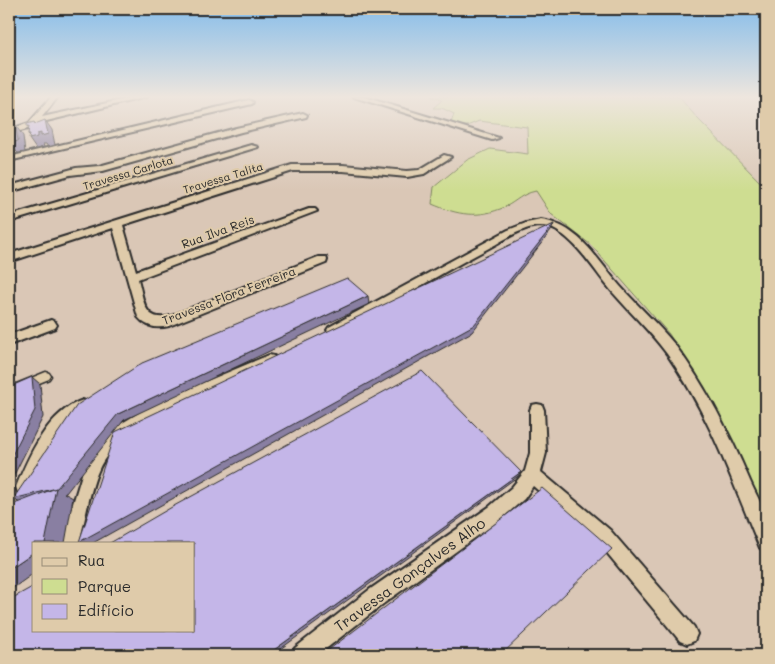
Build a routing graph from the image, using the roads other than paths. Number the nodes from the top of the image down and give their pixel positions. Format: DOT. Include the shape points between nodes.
graph roads {
  1 [pos="140,128"];
  2 [pos="248,128"];
  3 [pos="461,128"];
  4 [pos="225,129"];
  5 [pos="495,138"];
  6 [pos="254,147"];
  7 [pos="159,150"];
  8 [pos="447,157"];
  9 [pos="9,159"];
  10 [pos="9,189"];
  11 [pos="312,210"];
  12 [pos="9,220"];
  13 [pos="117,223"];
  14 [pos="9,258"];
  15 [pos="322,260"];
  16 [pos="132,277"];
  17 [pos="51,325"];
  18 [pos="321,336"];
  19 [pos="9,340"];
  20 [pos="277,356"];
  21 [pos="46,376"];
  22 [pos="9,391"];
  23 [pos="91,400"];
  24 [pos="537,410"];
  25 [pos="532,475"];
  26 [pos="20,496"];
  27 [pos="70,542"];
  28 [pos="766,542"];
  29 [pos="687,634"];
  30 [pos="302,655"];
  1 -- 9 [label="street"];
  2 -- 7 [label="street"];
  3 -- 5 [label="street"];
  4 -- 7 [label="street"];
  6 -- 12 [label="street, Travessa Carlota"];
  7 -- 10 [label="street"];
  8 -- 13 [label="street, Travessa Talita" via="422,172 407,174 343,168 292,168"];
  11 -- 16 [label="street, Rua Ilva Reis"];
  13 -- 14 [label="street, Travessa Talita"];
  13 -- 16 [label="street, Travessa Flora Ferreira"];
  15 -- 16 [label="street, Travessa Flora Ferreira" via="174,320 156,324 142,314"];
  17 -- 19 [label="street"];
  18 -- 28 [label="street" via="507,236 542,222 558,228 588,254 671,351 724,438"];
  20 -- 27 [label="street" via="162,406 119,433 105,446 92,466"];
  21 -- 22 [label="street"];
  23 -- 26 [label="street" via="59,424 45,442"];
  24 -- 25 [label="street" via="538,453"];
  25 -- 29 [label="street" via="604,536"];
  25 -- 30 [label="street, Travessa Gonçalves Alho" via="518,493 495,513 376,597"];
}
